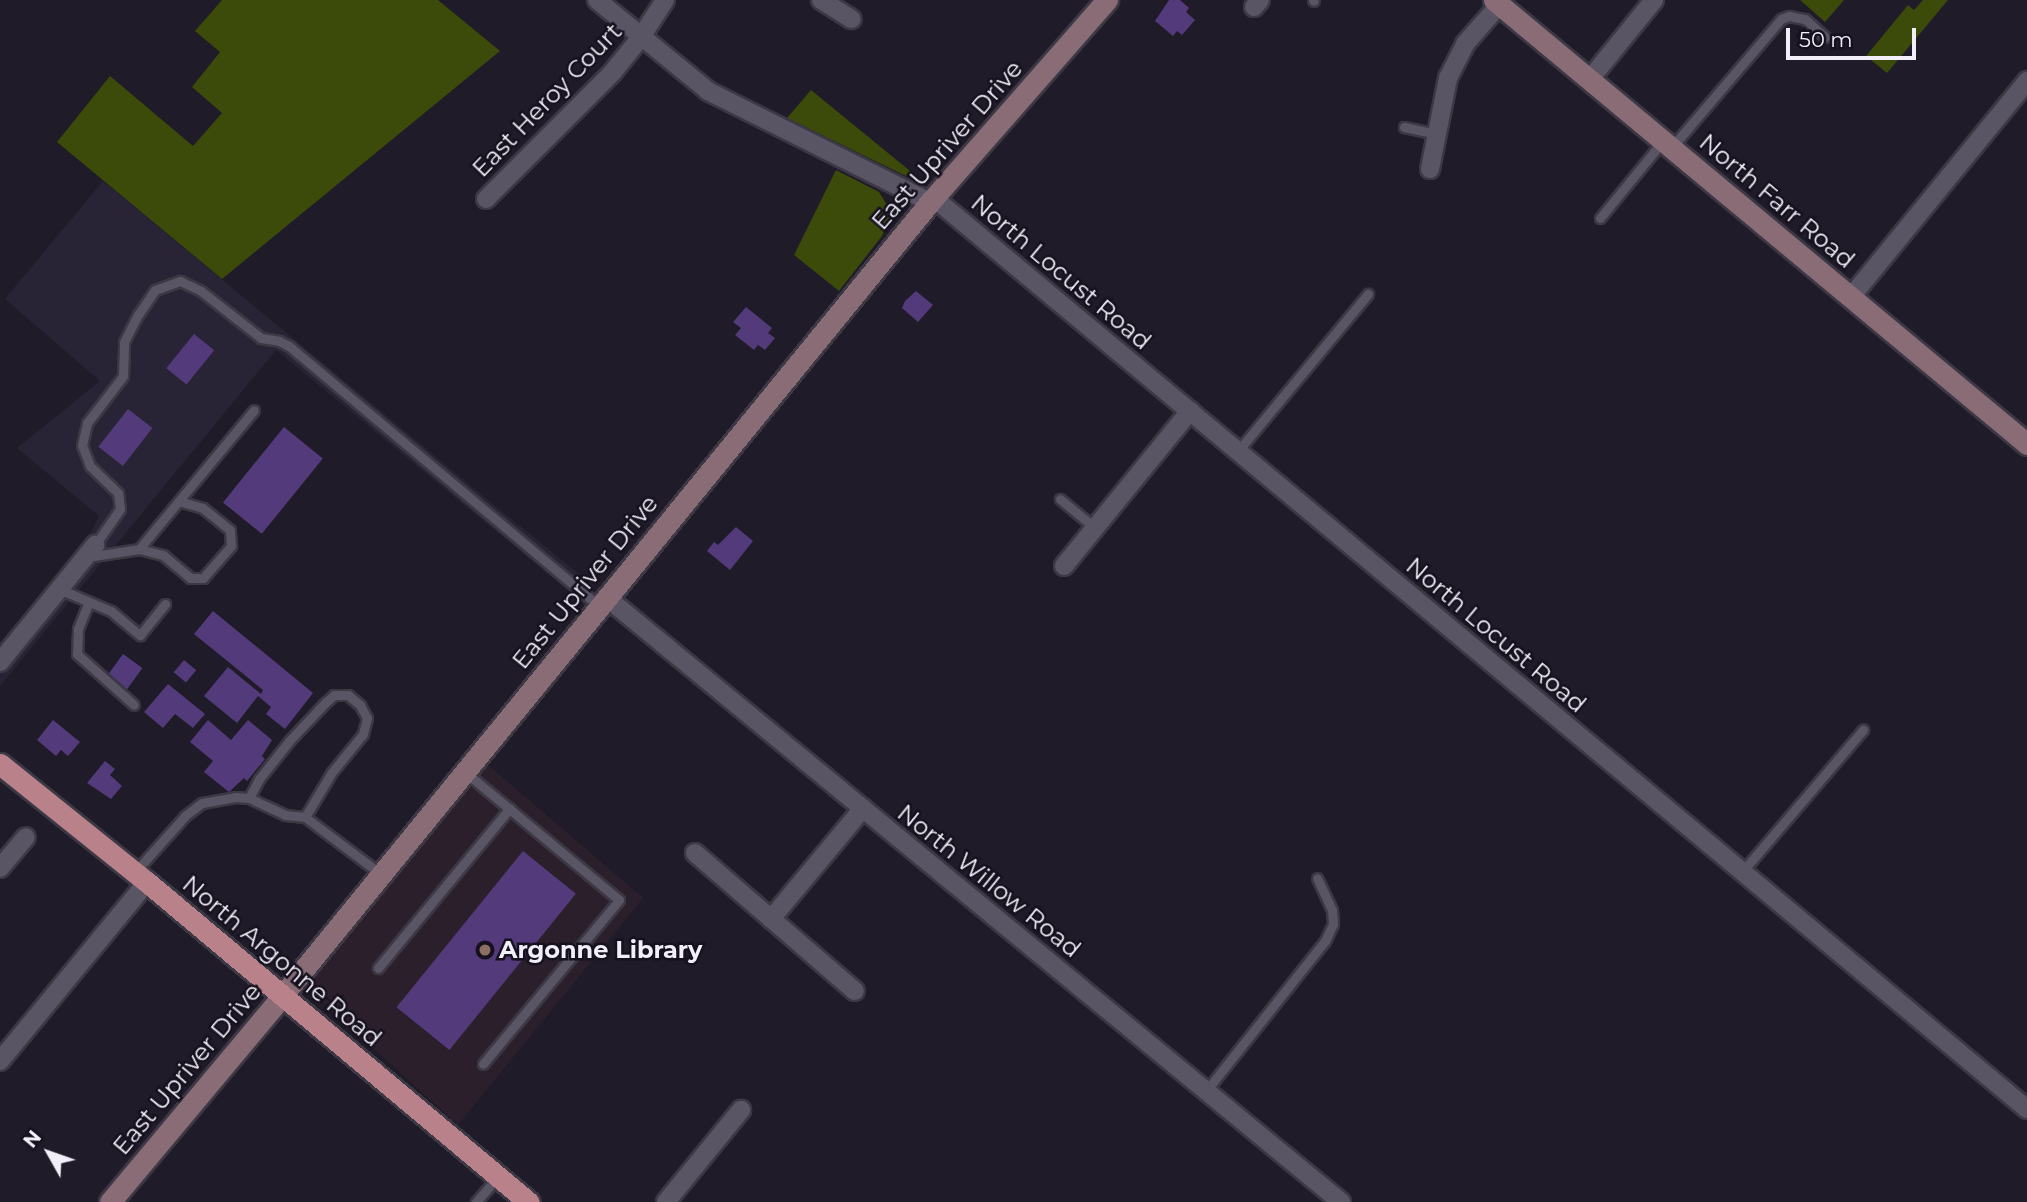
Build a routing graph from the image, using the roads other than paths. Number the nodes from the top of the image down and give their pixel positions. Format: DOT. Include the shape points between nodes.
graph roads {
  1 [pos="597,0"];
  2 [pos="665,0"];
  3 [pos="1107,0"];
  4 [pos="1654,0"];
  5 [pos="823,1"];
  6 [pos="1496,2"];
  7 [pos="852,19"];
  8 [pos="641,37"];
  9 [pos="1825,37"];
  10 [pos="1590,79"];
  11 [pos="2027,81"];
  12 [pos="1404,127"];
  13 [pos="1436,134"];
  14 [pos="1667,144"];
  15 [pos="1430,169"];
  16 [pos="486,199"];
  17 [pos="932,200"];
  18 [pos="1600,218"];
  19 [pos="1368,294"];
  20 [pos="1850,296"];
  21 [pos="254,410"];
  22 [pos="1190,411"];
  23 [pos="2027,444"];
  24 [pos="1238,451"];
  25 [pos="1060,499"];
  26 [pos="179,501"];
  27 [pos="1095,528"];
  28 [pos="139,549"];
  29 [pos="90,551"];
  30 [pos="1064,566"];
  31 [pos="59,589"];
  32 [pos="603,601"];
  33 [pos="88,604"];
  34 [pos="165,604"];
  35 [pos="0,662"];
  36 [pos="134,705"];
  37 [pos="1863,730"];
  38 [pos="0,764"];
  39 [pos="464,771"];
  40 [pos="249,798"];
  41 [pos="510,808"];
  42 [pos="863,808"];
  43 [pos="304,817"];
  44 [pos="26,837"];
  45 [pos="695,853"];
  46 [pos="0,868"];
  47 [pos="1742,872"];
  48 [pos="381,874"];
  49 [pos="141,877"];
  50 [pos="1317,878"];
  51 [pos="771,919"];
  52 [pos="378,968"];
  53 [pos="855,991"];
  54 [pos="282,996"];
  55 [pos="0,1061"];
  56 [pos="483,1064"];
  57 [pos="1206,1091"];
  58 [pos="2027,1109"];
  59 [pos="741,1110"];
  60 [pos="498,1177"];
  61 [pos="110,1202"];
  62 [pos="476,1202"];
  63 [pos="528,1202"];
  64 [pos="666,1202"];
  65 [pos="1341,1202"];
  1 -- 8 [label="street, North Locust Road"];
  2 -- 8 [label="street, East Heroy Court"];
  3 -- 17 [label="street, East Upriver Drive"];
  4 -- 10 [label="street"];
  5 -- 7 [label="street"];
  6 -- 10 [label="street, North Farr Road"];
  6 -- 13 [label="street" via="1465,44 1448,78"];
  8 -- 16 [label="street, East Heroy Court" via="612,73"];
  8 -- 17 [label="street, North Locust Road" via="708,91"];
  9 -- 14 [label="lane" via="1805,19 1781,19"];
  10 -- 14 [label="street, North Farr Road"];
  11 -- 20 [label="street"];
  12 -- 13 [label="lane"];
  13 -- 15 [label="street"];
  14 -- 18 [label="lane"];
  14 -- 20 [label="street, North Farr Road"];
  17 -- 22 [label="street, North Locust Road"];
  17 -- 32 [label="street, East Upriver Drive"];
  19 -- 24 [label="lane"];
  20 -- 23 [label="street, North Farr Road"];
  21 -- 26 [label="lane"];
  22 -- 24 [label="street, North Locust Road"];
  22 -- 27 [label="street"];
  24 -- 47 [label="street, North Locust Road"];
  25 -- 27 [label="lane"];
  26 -- 28 [label="lane"];
  26 -- 28 [label="lane" via="203,508 230,530 231,546 203,578 190,578 163,555"];
  27 -- 30 [label="street"];
  28 -- 29 [label="lane"];
  29 -- 31 [label="street"];
  29 -- 32 [label="lane" via="120,509 118,493 90,466 82,444 87,423 122,376 124,342 138,315 155,290 180,281 201,291 261,338 289,346"];
  31 -- 33 [label="lane"];
  31 -- 35 [label="street"];
  32 -- 39 [label="street, East Upriver Drive"];
  32 -- 42 [label="street, North Willow Road"];
  33 -- 34 [label="lane" via="111,611 140,635"];
  33 -- 36 [label="lane" via="78,629 77,654"];
  37 -- 47 [label="lane"];
  38 -- 49 [label="main road, North Argonne Road"];
  39 -- 41 [label="lane"];
  39 -- 48 [label="street, East Upriver Drive"];
  40 -- 43 [label="lane" via="285,815"];
  40 -- 43 [label="lane" via="282,750 325,703 334,695 348,695 367,718 363,734"];
  40 -- 49 [label="lane" via="202,803 186,815"];
  41 -- 52 [label="lane"];
  41 -- 56 [label="lane" via="619,900"];
  42 -- 51 [label="street"];
  42 -- 57 [label="street, North Willow Road"];
  43 -- 48 [label="lane"];
  44 -- 46 [label="street"];
  45 -- 51 [label="street"];
  47 -- 58 [label="street, North Locust Road"];
  48 -- 54 [label="street, East Upriver Drive"];
  49 -- 54 [label="main road, North Argonne Road"];
  49 -- 55 [label="street"];
  50 -- 57 [label="lane" via="1332,910 1333,924 1325,942"];
  51 -- 53 [label="street"];
  54 -- 60 [label="main road, North Argonne Road"];
  54 -- 61 [label="street, East Upriver Drive"];
  57 -- 65 [label="street, North Willow Road"];
  59 -- 64 [label="street"];
  60 -- 62 [label="lane"];
  60 -- 63 [label="main road, North Argonne Road"];
}
